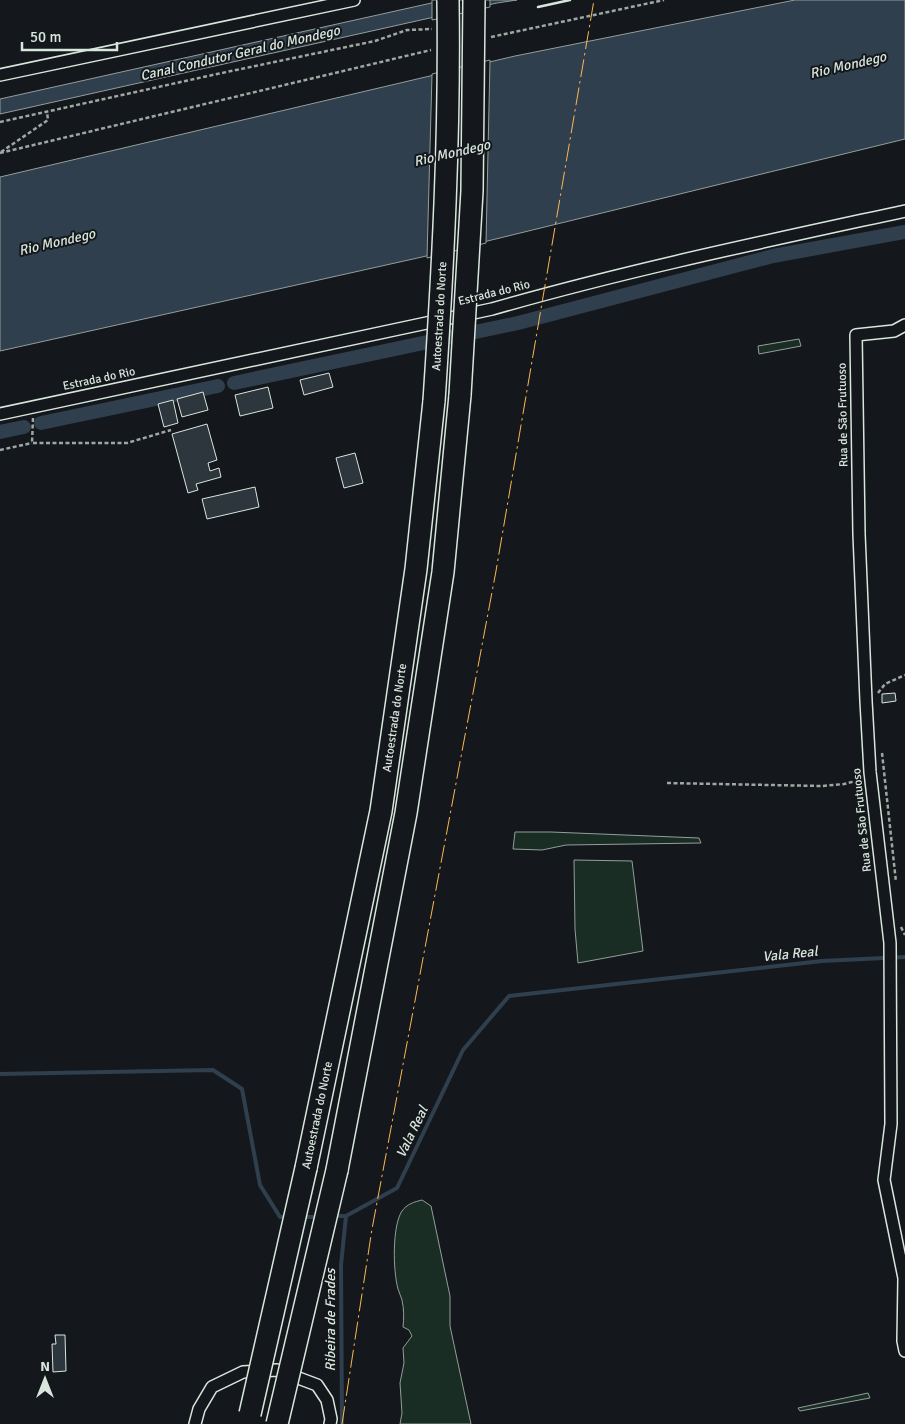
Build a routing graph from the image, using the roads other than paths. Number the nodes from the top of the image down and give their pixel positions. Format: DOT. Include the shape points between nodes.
graph roads {
  1 [pos="354,0"];
  2 [pos="448,0"];
  3 [pos="474,0"];
  4 [pos="0,75"];
  5 [pos="905,211"];
  6 [pos="905,325"];
  7 [pos="0,414"];
  8 [pos="905,1351"];
  9 [pos="249,1419"];
  10 [pos="195,1424"];
  11 [pos="277,1424"];
  12 [pos="330,1424"];
  1 -- 4 [label="street"];
  2 -- 9 [label="highway, Autoestrada do Norte, bridge" via="441,300 416,569 381,811"];
  3 -- 11 [label="highway, Autoestrada do Norte, bridge" via="472,190 460,395 443,572 406,813 337,1170"];
  5 -- 7 [label="street, Estrada do Rio" via="589,282 492,309"];
  6 -- 8 [label="street, Rua de São Frutuoso" via="894,331 856,335 859,534 870,772 890,942 891,1124 884,1180 904,1278"];
  10 -- 12 [label="street" via="198,1408 212,1387 242,1372 277,1370 317,1385 327,1400"];
}
